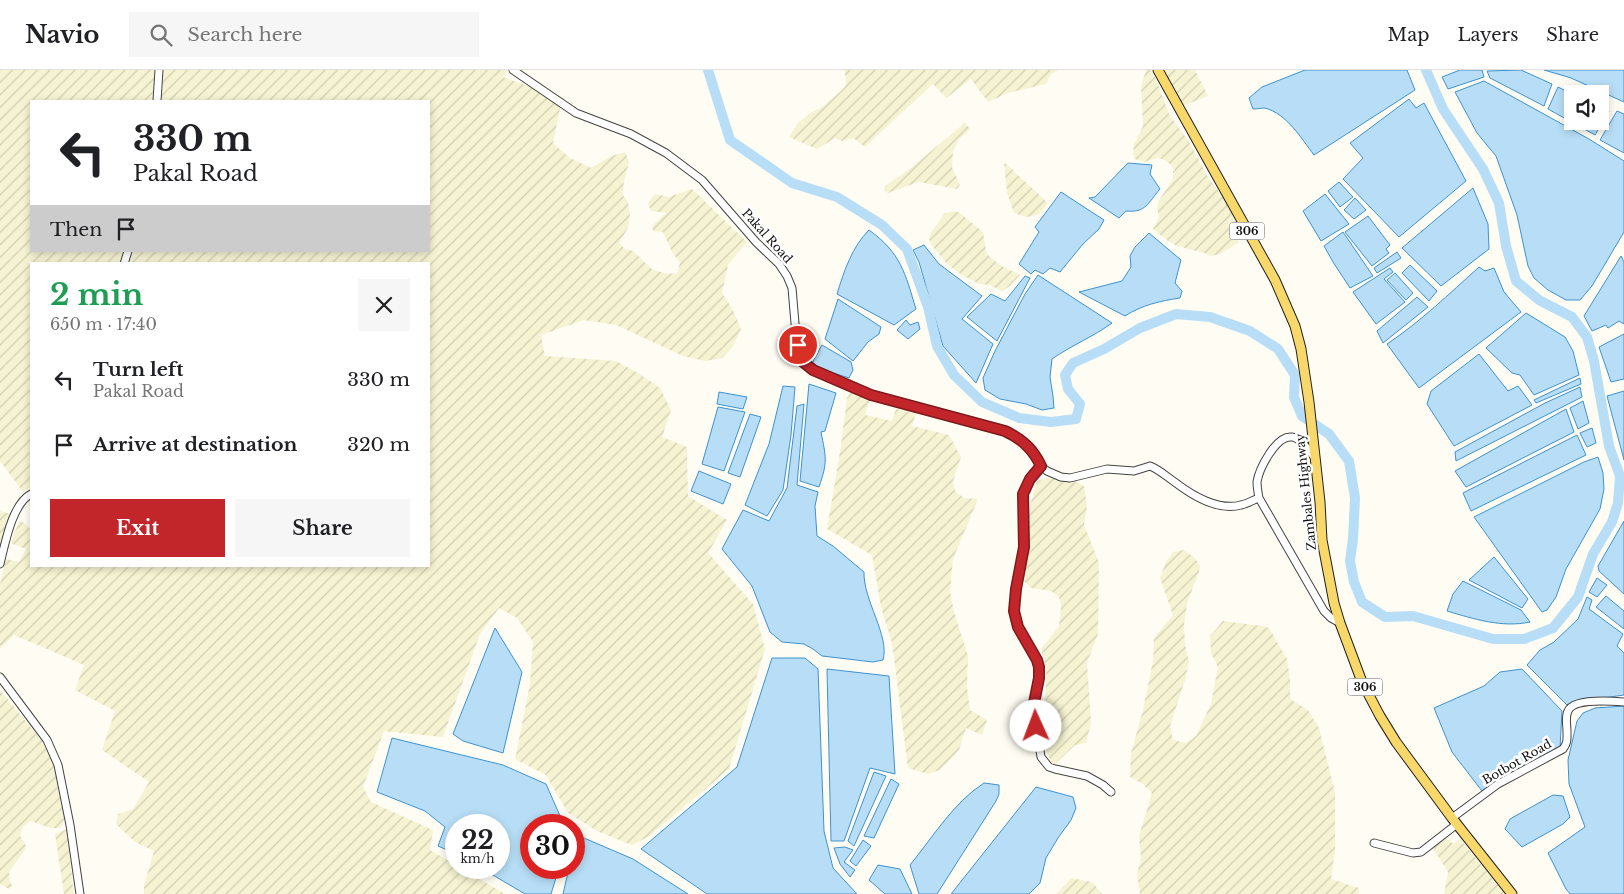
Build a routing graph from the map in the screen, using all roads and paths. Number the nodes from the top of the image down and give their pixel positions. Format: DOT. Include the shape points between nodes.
graph roads {
  1 [pos="158,70"];
  2 [pos="514,70"];
  3 [pos="1158,70"];
  4 [pos="157,100"];
  5 [pos="1315,458"];
  6 [pos="1041,466"];
  7 [pos="30,495"];
  8 [pos="1259,498"];
  9 [pos="0,564"];
  10 [pos="1340,623"];
  11 [pos="0,677"];
  12 [pos="1624,702"];
  13 [pos="1111,792"];
  14 [pos="1454,821"];
  15 [pos="1374,843"];
  16 [pos="80,894"];
  17 [pos="1512,894"];
  1 -- 4 [label="street"];
  2 -- 6 [label="street, Pakal Road" via="576,113 631,134 666,153 702,180 787,276 792,288 800,355 807,366 871,395 1005,431 1029,446"];
  3 -- 5 [label="main road, Zambales Highway / 306" via="1286,303 1299,338"];
  5 -- 8 [label="street" via="1295,438 1287,437 1279,442 1261,470 1257,482"];
  5 -- 10 [label="main road, Zambales Highway / 306" via="1322,540"];
  6 -- 8 [label="street" via="1066,478 1107,469 1134,471 1150,466 1197,497 1215,504 1234,507"];
  6 -- 13 [label="street" via="1023,494 1024,547 1014,611 1018,627 1039,667 1034,713 1041,757 1049,767 1086,776"];
  7 -- 9 [label="street" via="20,504"];
  8 -- 10 [label="street" via="1324,611"];
  10 -- 14 [label="main road, Zambales Highway / 306" via="1362,682 1380,716"];
  11 -- 16 [label="street" via="48,740 58,765"];
  12 -- 14 [label="street, Botbot Road" via="1600,701 1571,707 1567,716 1567,742 1563,749 1498,784"];
  14 -- 15 [label="street" via="1420,852"];
  14 -- 17 [label="main road, Zambales Highway / 306"];
}
